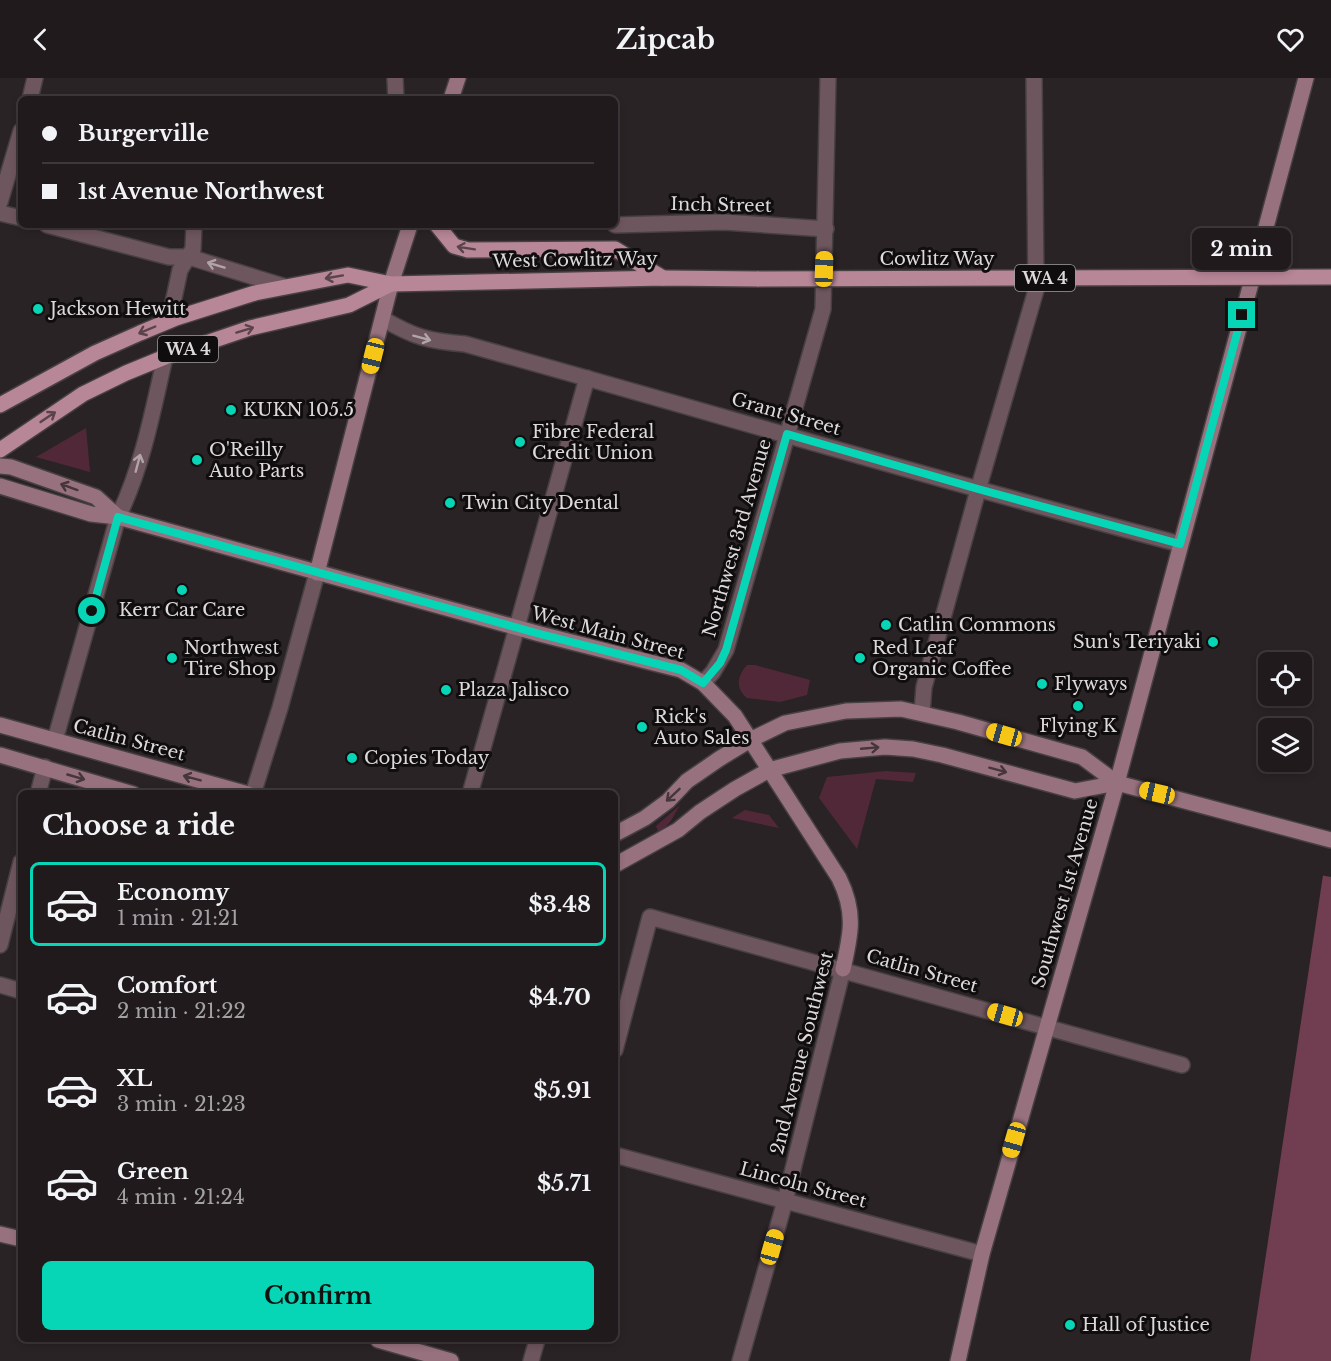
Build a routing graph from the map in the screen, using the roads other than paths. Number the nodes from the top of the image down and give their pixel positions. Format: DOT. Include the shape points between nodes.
graph roads {
  1 [pos="35,78"];
  2 [pos="395,78"];
  3 [pos="458,78"];
  4 [pos="828,78"];
  5 [pos="1034,78"];
  6 [pos="1306,78"];
  7 [pos="31,96"];
  8 [pos="396,96"];
  9 [pos="452,96"];
  10 [pos="18,141"];
  11 [pos="0,202"];
  12 [pos="0,213"];
  13 [pos="18,217"];
  14 [pos="618,225"];
  15 [pos="58,228"];
  16 [pos="194,228"];
  17 [pos="409,228"];
  18 [pos="439,228"];
  19 [pos="826,229"];
  20 [pos="189,257"];
  21 [pos="663,278"];
  22 [pos="1331,278"];
  23 [pos="759,279"];
  24 [pos="391,284"];
  25 [pos="284,286"];
  26 [pos="383,319"];
  27 [pos="169,321"];
  28 [pos="165,357"];
  29 [pos="587,378"];
  30 [pos="0,405"];
  31 [pos="787,434"];
  32 [pos="0,450"];
  33 [pos="0,466"];
  34 [pos="0,486"];
  35 [pos="978,489"];
  36 [pos="118,517"];
  37 [pos="1180,544"];
  38 [pos="317,573"];
  39 [pos="517,628"];
  40 [pos="703,683"];
  41 [pos="922,712"];
  42 [pos="0,725"];
  43 [pos="56,740"];
  44 [pos="750,740"];
  45 [pos="0,755"];
  46 [pos="45,767"];
  47 [pos="769,770"];
  48 [pos="1117,783"];
  49 [pos="39,790"];
  50 [pos="121,790"];
  51 [pos="236,790"];
  52 [pos="251,790"];
  53 [pos="471,790"];
  54 [pos="618,832"];
  55 [pos="1331,840"];
  56 [pos="618,864"];
  57 [pos="18,874"];
  58 [pos="0,945"];
  59 [pos="843,969"];
  60 [pos="0,985"];
  61 [pos="18,990"];
  62 [pos="1047,1026"];
  63 [pos="618,1039"];
  64 [pos="1182,1065"];
  65 [pos="618,1156"];
  66 [pos="785,1201"];
  67 [pos="0,1233"];
  68 [pos="18,1238"];
  69 [pos="982,1254"];
  70 [pos="385,1342"];
  71 [pos="536,1342"];
  72 [pos="451,1361"];
  73 [pos="531,1361"];
  74 [pos="740,1361"];
  75 [pos="958,1361"];
  1 -- 7 [label="street"];
  2 -- 8 [label="street"];
  3 -- 9 [label="main road"];
  4 -- 19 [label="street, Northwest 3rd Avenue"];
  5 -- 35 [label="street" via="1036,290"];
  6 -- 37 [label="main road, Southwest 1st Avenue"];
  10 -- 11 [label="street"];
  12 -- 13 [label="street"];
  14 -- 19 [label="street, Inch Street" via="724,222"];
  15 -- 20 [label="street" via="169,257"];
  16 -- 20 [label="street"];
  17 -- 24 [label="main road"];
  21 -- 18 [label="main road, one-way" via="615,249 468,250 454,246"];
  19 -- 31 [label="street, Northwest 3rd Avenue" via="823,309"];
  25 -- 20 [label="street, one-way"];
  20 -- 27 [label="street" via="180,270"];
  21 -- 23 [label="main road, West Cowlitz Way / WA 4"];
  21 -- 24 [label="main road, West Cowlitz Way / WA 4"];
  22 -- 23 [label="main road, Cowlitz Way / WA 4, bridge"];
  24 -- 25 [label="main road, West Cowlitz Way / WA 4, one-way" via="348,274"];
  24 -- 26 [label="main road"];
  28 -- 24 [label="main road, West Cowlitz Way / WA 4, one-way" via="250,328 349,305"];
  25 -- 27 [label="main road, West Cowlitz Way / WA 4"];
  26 -- 29 [label="street, Grant Street, one-way" via="411,335 465,344"];
  26 -- 38 [label="main road"];
  27 -- 30 [label="main road, West Cowlitz Way / WA 4, one-way" via="95,353"];
  32 -- 28 [label="main road, West Cowlitz Way / WA 4, one-way" via="83,394"];
  36 -- 28 [label="street, one-way" via="130,493"];
  29 -- 31 [label="street, Grant Street"];
  29 -- 39 [label="street"];
  31 -- 35 [label="street, Grant Street"];
  31 -- 40 [label="street, Northwest 3rd Avenue" via="726,650"];
  36 -- 33 [label="main road, West Main Street, one-way" via="96,497"];
  34 -- 36 [label="main road, West Main Street" via="91,514"];
  35 -- 37 [label="street, Grant Street"];
  35 -- 41 [label="street" via="924,687"];
  36 -- 38 [label="main road, West Main Street"];
  36 -- 43 [label="street"];
  37 -- 48 [label="main road, Southwest 1st Avenue"];
  38 -- 39 [label="main road, West Main Street"];
  38 -- 52 [label="street" via="280,708"];
  39 -- 40 [label="main road, West Main Street" via="681,670"];
  39 -- 53 [label="street"];
  40 -- 44 [label="main road, West Main Street" via="735,716"];
  41 -- 44 [label="main road" via="846,711 785,723"];
  41 -- 48 [label="main road" via="1082,757"];
  42 -- 43 [label="main road, Catlin Street"];
  51 -- 43 [label="main road, Catlin Street, one-way"];
  44 -- 47 [label="main road, West Main Street"];
  44 -- 54 [label="main road, one-way" via="695,776 645,818"];
  45 -- 46 [label="main road"];
  46 -- 49 [label="street"];
  46 -- 50 [label="main road, one-way"];
  47 -- 48 [label="main road, one-way" via="840,751 885,747 942,755 1075,791"];
  47 -- 56 [label="main road" via="700,812 678,831"];
  47 -- 59 [label="main road, 2nd Avenue Southwest" via="848,895 851,917"];
  48 -- 55 [label="main road"];
  48 -- 62 [label="main road, Southwest 1st Avenue"];
  57 -- 58 [label="street"];
  59 -- 62 [label="street, Catlin Street"];
  59 -- 63 [label="street, Catlin Street" via="650,917"];
  59 -- 66 [label="street, 2nd Avenue Southwest"];
  60 -- 61 [label="street"];
  62 -- 64 [label="street, Catlin Street"];
  62 -- 69 [label="main road, Southwest 1st Avenue"];
  65 -- 66 [label="street, Lincoln Street"];
  66 -- 69 [label="street, Lincoln Street"];
  66 -- 74 [label="street, 2nd Avenue Southwest"];
  67 -- 68 [label="main road"];
  69 -- 75 [label="main road, Southwest 1st Avenue"];
  70 -- 72 [label="main road"];
  71 -- 73 [label="street"];
}
